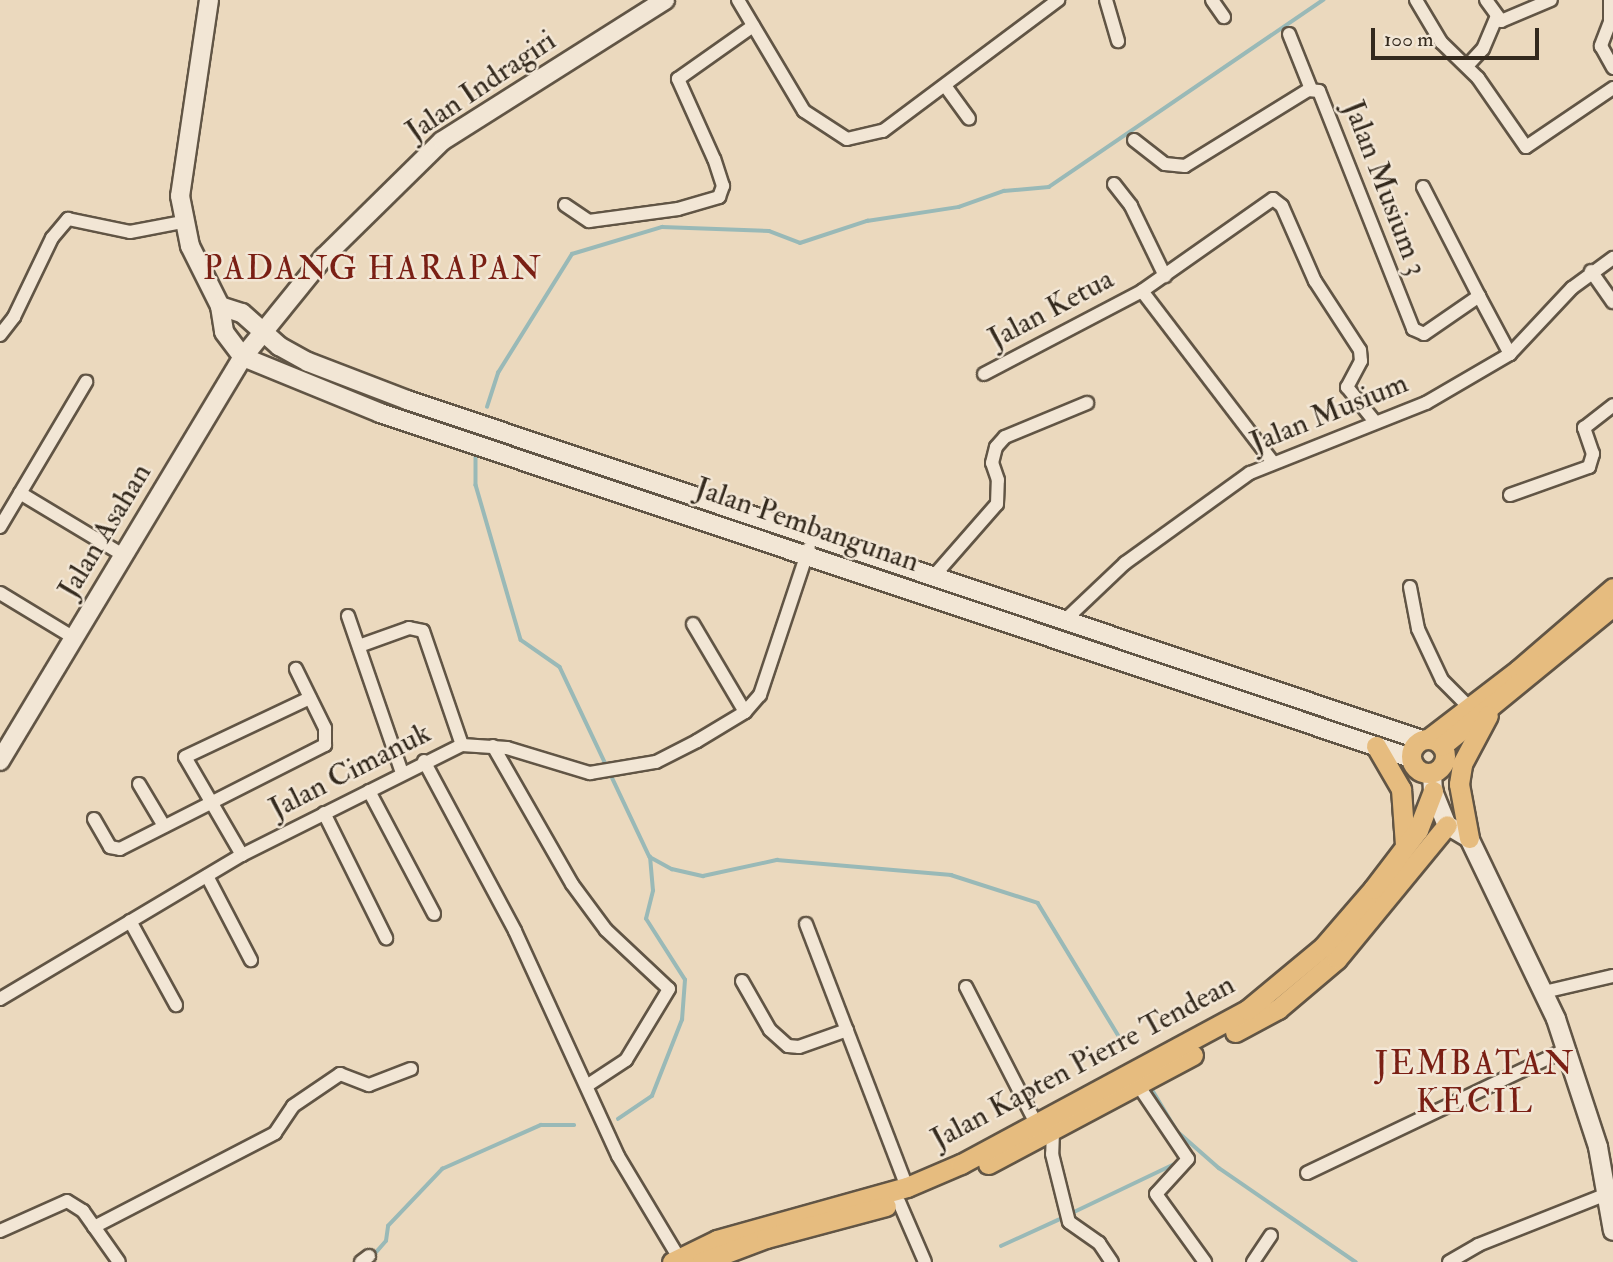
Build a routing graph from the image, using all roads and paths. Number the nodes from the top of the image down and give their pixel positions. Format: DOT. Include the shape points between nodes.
graph roads {
  1 [pos="209,0"];
  2 [pos="738,0"];
  3 [pos="1058,0"];
  4 [pos="1106,0"];
  5 [pos="1212,0"];
  6 [pos="1416,0"];
  7 [pos="1486,0"];
  8 [pos="1550,0"];
  9 [pos="1610,0"];
  10 [pos="653,3"];
  11 [pos="1224,17"];
  12 [pos="1496,18"];
  13 [pos="754,26"];
  14 [pos="1289,34"];
  15 [pos="1118,41"];
  16 [pos="1467,66"];
  17 [pos="1613,68"];
  18 [pos="946,87"];
  19 [pos="1613,88"];
  20 [pos="1311,89"];
  21 [pos="969,119"];
  22 [pos="1134,140"];
  23 [pos="1114,184"];
  24 [pos="1423,187"];
  25 [pos="565,205"];
  26 [pos="183,222"];
  27 [pos="1613,258"];
  28 [pos="1591,271"];
  29 [pos="1165,276"];
  30 [pos="1142,291"];
  31 [pos="1479,296"];
  32 [pos="1613,302"];
  33 [pos="220,306"];
  34 [pos="261,332"];
  35 [pos="0,335"];
  36 [pos="1510,354"];
  37 [pos="243,357"];
  38 [pos="984,374"];
  39 [pos="86,382"];
  40 [pos="1087,403"];
  41 [pos="1613,405"];
  42 [pos="1375,422"];
  43 [pos="559,461"];
  44 [pos="1272,461"];
  45 [pos="20,493"];
  46 [pos="1510,495"];
  47 [pos="0,527"];
  48 [pos="813,537"];
  49 [pos="123,555"];
  50 [pos="807,555"];
  51 [pos="933,577"];
  52 [pos="1410,587"];
  53 [pos="1613,588"];
  54 [pos="0,593"];
  55 [pos="1613,606"];
  56 [pos="348,616"];
  57 [pos="1065,620"];
  58 [pos="693,624"];
  59 [pos="1051,637"];
  60 [pos="74,638"];
  61 [pos="359,646"];
  62 [pos="296,669"];
  63 [pos="310,698"];
  64 [pos="1468,706"];
  65 [pos="1492,708"];
  66 [pos="745,712"];
  67 [pos="1431,742"];
  68 [pos="462,745"];
  69 [pos="493,746"];
  70 [pos="1376,746"];
  71 [pos="1411,758"];
  72 [pos="0,761"];
  73 [pos="424,761"];
  74 [pos="402,773"];
  75 [pos="1432,782"];
  76 [pos="139,784"];
  77 [pos="369,791"];
  78 [pos="208,803"];
  79 [pos="324,813"];
  80 [pos="94,819"];
  81 [pos="1447,825"];
  82 [pos="164,826"];
  83 [pos="1469,838"];
  84 [pos="1405,845"];
  85 [pos="242,856"];
  86 [pos="206,876"];
  87 [pos="434,914"];
  88 [pos="130,921"];
  89 [pos="806,924"];
  90 [pos="386,938"];
  91 [pos="251,960"];
  92 [pos="1613,976"];
  93 [pos="742,981"];
  94 [pos="966,987"];
  95 [pos="1544,992"];
  96 [pos="0,999"];
  97 [pos="176,1004"];
  98 [pos="847,1030"];
  99 [pos="1567,1049"];
  100 [pos="411,1069"];
  101 [pos="588,1085"];
  102 [pos="1138,1085"];
  103 [pos="1045,1131"];
  104 [pos="1307,1173"];
  105 [pos="1610,1192"];
  106 [pos="903,1194"];
  107 [pos="94,1227"];
  108 [pos="0,1231"];
  109 [pos="1613,1231"];
  110 [pos="1271,1235"];
  111 [pos="724,1257"];
  112 [pos="676,1260"];
  113 [pos="1259,1260"];
  114 [pos="119,1262"];
  115 [pos="702,1262"];
  116 [pos="925,1262"];
  117 [pos="1112,1262"];
  118 [pos="1205,1262"];
  119 [pos="1449,1262"];
  1 -- 26 [label="main road" via="185,140 180,196"];
  2 -- 13 [label="street"];
  3 -- 18 [label="street"];
  4 -- 15 [label="street"];
  5 -- 11 [label="street"];
  6 -- 16 [label="street" via="1441,42"];
  7 -- 12 [label="street"];
  8 -- 12 [label="street" via="1507,21"];
  9 -- 17 [label="street" via="1610,22 1601,46"];
  10 -- 34 [label="main road, Jalan Indragiri" via="433,149 324,257"];
  12 -- 16 [label="street" via="1483,49"];
  13 -- 18 [label="street" via="804,111 847,139 883,131"];
  13 -- 25 [label="street" via="678,79 717,166 723,186 719,197 678,209 589,221"];
  14 -- 20 [label="street"];
  16 -- 19 [label="street" via="1526,147"];
  18 -- 21 [label="street"];
  20 -- 22 [label="street, Jalan Musium 3" via="1185,166 1165,164"];
  20 -- 31 [label="street, Jalan Musium 3" via="1322,95 1413,329 1424,334"];
  23 -- 29 [label="street" via="1131,206"];
  24 -- 31 [label="street"];
  26 -- 33 [label="main road" via="203,277"];
  26 -- 35 [label="street" via="130,232 68,219 52,238 14,317"];
  27 -- 28 [label="street, Jalan Musium"];
  28 -- 32 [label="street"];
  28 -- 36 [label="street, Jalan Musium"];
  29 -- 30 [label="street, Jalan Ketua"];
  29 -- 42 [label="street, Jalan Ketua" via="1264,203 1278,201 1315,281 1360,350 1361,361 1347,387"];
  30 -- 38 [label="street, Jalan Ketua"];
  30 -- 44 [label="street"];
  31 -- 36 [label="street"];
  33 -- 34 [label="main road, Jalan Pembangunan" via="242,313"];
  33 -- 37 [label="main road" via="224,332"];
  34 -- 37 [label="main road, Jalan Asahan"];
  34 -- 43 [label="main road, Jalan Pembangunan" via="308,362"];
  36 -- 42 [label="street, Jalan Musium" via="1426,402"];
  37 -- 43 [label="main road, Jalan Pembangunan" via="380,412"];
  37 -- 49 [label="main road, Jalan Asahan"];
  39 -- 45 [label="street"];
  40 -- 51 [label="street" via="1006,437 996,447 992,463 997,503"];
  41 -- 46 [label="street" via="1584,428 1594,454 1589,467"];
  42 -- 44 [label="street, Jalan Musium"];
  43 -- 48 [label="main road, Jalan Pembangunan"];
  43 -- 50 [label="main road, Jalan Pembangunan"];
  44 -- 57 [label="street, Jalan Musium" via="1184,516"];
  45 -- 47 [label="street"];
  45 -- 49 [label="street"];
  48 -- 50 [label="street, Jalan Cimanuk"];
  48 -- 51 [label="main road, Jalan Pembangunan"];
  49 -- 60 [label="main road, Jalan Asahan"];
  50 -- 59 [label="main road, Jalan Pembangunan"];
  50 -- 66 [label="street, Jalan Cimanuk" via="772,669 760,695"];
  51 -- 57 [label="main road, Jalan Pembangunan"];
  52 -- 64 [label="street" via="1418,629 1442,680"];
  53 -- 64 [label="main road" via="1518,670"];
  54 -- 60 [label="street"];
  55 -- 65 [label="main road"];
  56 -- 61 [label="street"];
  57 -- 59 [label="main road"];
  57 -- 67 [label="main road, Jalan Pembangunan"];
  58 -- 66 [label="street"];
  59 -- 70 [label="main road, Jalan Pembangunan"];
  60 -- 72 [label="main road, Jalan Asahan"];
  61 -- 68 [label="street" via="409,628 422,631"];
  61 -- 74 [label="street"];
  62 -- 63 [label="street"];
  63 -- 78 [label="street" via="328,736 325,746"];
  63 -- 78 [label="street" via="187,754 184,761"];
  64 -- 67 [label="main road"];
  65 -- 67 [label="main road"];
  65 -- 83 [label="main road" via="1462,764 1459,784"];
  66 -- 69 [label="street, Jalan Cimanuk" via="668,756 623,769 590,773"];
  67 -- 71 [label="main road"];
  67 -- 75 [label="main road, Jalan Kapten Pierre Tendean" via="1444,764"];
  68 -- 69 [label="street, Jalan Cimanuk"];
  68 -- 73 [label="street, Jalan Cimanuk"];
  69 -- 101 [label="street" via="572,884 606,930 669,989 626,1060"];
  70 -- 71 [label="main road, Jalan Pembangunan"];
  70 -- 84 [label="main road" via="1401,789"];
  71 -- 75 [label="main road"];
  73 -- 74 [label="street, Jalan Cimanuk"];
  73 -- 101 [label="street"];
  74 -- 77 [label="street, Jalan Cimanuk"];
  75 -- 81 [label="main road"];
  75 -- 84 [label="main road, Jalan Kapten Pierre Tendean" via="1418,830"];
  76 -- 82 [label="street"];
  77 -- 79 [label="street, Jalan Cimanuk"];
  77 -- 87 [label="street"];
  78 -- 82 [label="street"];
  78 -- 85 [label="street"];
  79 -- 85 [label="street, Jalan Cimanuk"];
  79 -- 90 [label="street"];
  80 -- 82 [label="street" via="116,849"];
  81 -- 83 [label="main road"];
  81 -- 102 [label="main road, Jalan Kapten Pierre Tendean" via="1337,958 1297,995"];
  83 -- 95 [label="main road"];
  84 -- 103 [label="main road, Jalan Kapten Pierre Tendean" via="1322,947 1269,994"];
  85 -- 86 [label="street, Jalan Cimanuk"];
  86 -- 88 [label="street, Jalan Cimanuk"];
  86 -- 91 [label="street"];
  88 -- 96 [label="street, Jalan Cimanuk"];
  88 -- 97 [label="street"];
  89 -- 98 [label="street"];
  92 -- 95 [label="street"];
  93 -- 98 [label="street" via="770,1030 788,1046 799,1047"];
  94 -- 103 [label="street"];
  95 -- 99 [label="main road"];
  98 -- 106 [label="street"];
  99 -- 104 [label="street"];
  99 -- 105 [label="main road"];
  100 -- 107 [label="street" via="369,1085 340,1074 293,1106 275,1132"];
  101 -- 112 [label="street" via="618,1156"];
  102 -- 103 [label="main road, Jalan Kapten Pierre Tendean"];
  102 -- 118 [label="street" via="1188,1159 1156,1194"];
  103 -- 106 [label="main road, Jalan Kapten Pierre Tendean" via="958,1180"];
  103 -- 117 [label="street" via="1069,1222 1099,1243"];
  105 -- 109 [label="main road"];
  105 -- 119 [label="street" via="1478,1245"];
  106 -- 111 [label="main road, Jalan Kapten Pierre Tendean"];
  106 -- 112 [label="main road, Jalan Kapten Pierre Tendean" via="751,1229"];
  106 -- 116 [label="street"];
  107 -- 108 [label="street" via="83,1211 67,1201"];
  107 -- 114 [label="street"];
  110 -- 113 [label="street"];
  111 -- 115 [label="main road, Jalan Kapten Pierre Tendean"];
}
